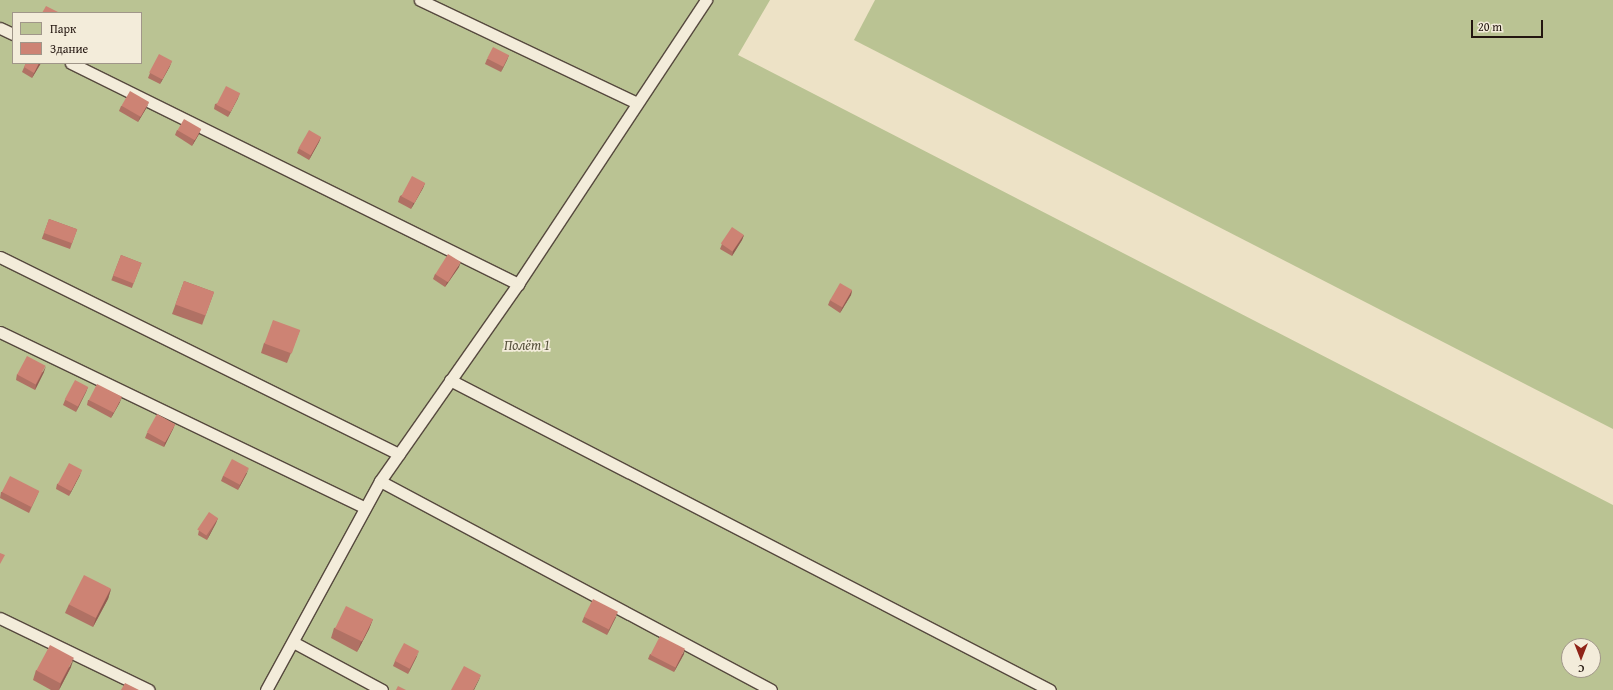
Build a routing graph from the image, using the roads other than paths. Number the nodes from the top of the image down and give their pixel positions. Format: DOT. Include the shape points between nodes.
graph roads {
  1 [pos="420,0"];
  2 [pos="706,0"];
  3 [pos="0,28"];
  4 [pos="12,34"];
  5 [pos="73,64"];
  6 [pos="637,103"];
  7 [pos="0,257"];
  8 [pos="518,284"];
  9 [pos="0,332"];
  10 [pos="450,380"];
  11 [pos="399,454"];
  12 [pos="380,481"];
  13 [pos="365,508"];
  14 [pos="0,618"];
  15 [pos="293,642"];
  16 [pos="149,690"];
  17 [pos="266,690"];
  18 [pos="382,690"];
  19 [pos="771,690"];
  20 [pos="1050,690"];
  1 -- 6 [label="lane"];
  2 -- 6 [label="lane"];
  3 -- 4 [label="lane"];
  5 -- 8 [label="lane"];
  6 -- 8 [label="lane"];
  7 -- 11 [label="lane"];
  8 -- 10 [label="lane"];
  9 -- 13 [label="lane"];
  10 -- 11 [label="lane"];
  10 -- 20 [label="lane"];
  11 -- 12 [label="lane"];
  12 -- 13 [label="lane"];
  12 -- 19 [label="lane"];
  13 -- 15 [label="lane"];
  14 -- 16 [label="lane"];
  15 -- 17 [label="lane"];
  15 -- 18 [label="lane"];
}
